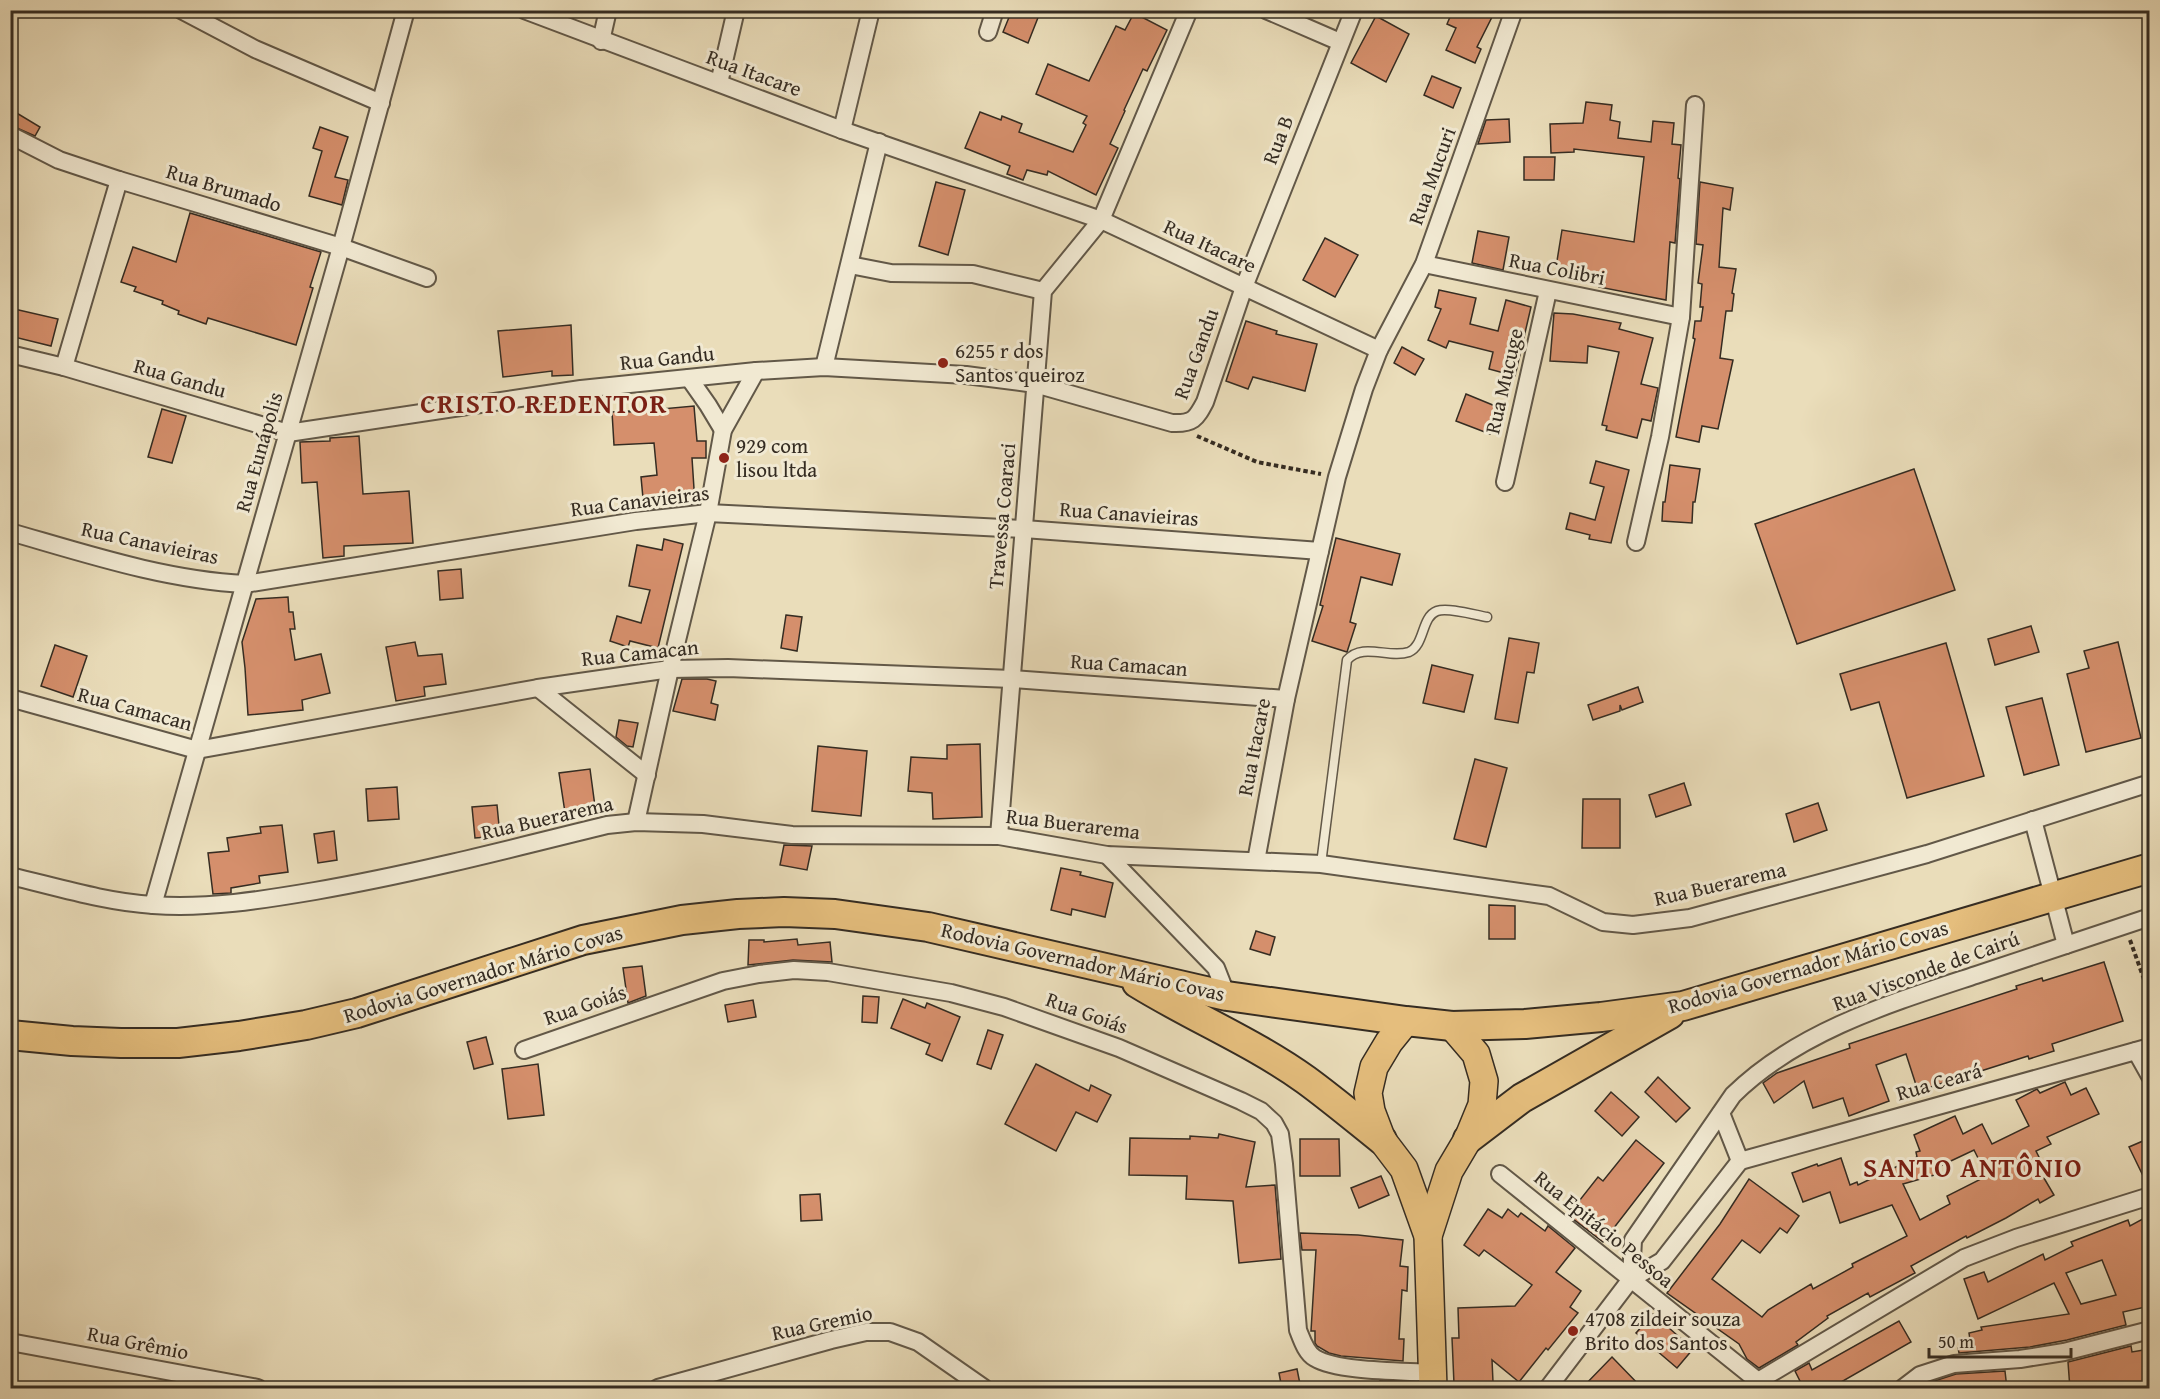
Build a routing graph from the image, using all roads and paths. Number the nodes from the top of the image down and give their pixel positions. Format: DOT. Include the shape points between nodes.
graph roads {
  1 [pos="181,10"];
  2 [pos="406,10"];
  3 [pos="524,10"];
  4 [pos="608,10"];
  5 [pos="736,10"];
  6 [pos="871,10"];
  7 [pos="995,10"];
  8 [pos="1189,10"];
  9 [pos="1266,10"];
  10 [pos="1354,10"];
  11 [pos="1514,10"];
  12 [pos="988,32"];
  13 [pos="601,41"];
  14 [pos="1340,42"];
  15 [pos="719,83"];
  16 [pos="381,103"];
  17 [pos="1695,105"];
  18 [pos="842,130"];
  19 [pos="10,135"];
  20 [pos="879,142"];
  21 [pos="119,180"];
  22 [pos="1101,220"];
  23 [pos="341,247"];
  24 [pos="1424,264"];
  25 [pos="850,265"];
  26 [pos="427,278"];
  27 [pos="1244,287"];
  28 [pos="1042,291"];
  29 [pos="1548,291"];
  30 [pos="1682,317"];
  31 [pos="1379,350"];
  32 [pos="10,354"];
  33 [pos="64,367"];
  34 [pos="824,367"];
  35 [pos="756,371"];
  36 [pos="689,378"];
  37 [pos="1035,384"];
  38 [pos="1172,423"];
  39 [pos="723,430"];
  40 [pos="288,433"];
  41 [pos="1337,477"];
  42 [pos="1505,482"];
  43 [pos="708,513"];
  44 [pos="1024,529"];
  45 [pos="10,532"];
  46 [pos="1636,542"];
  47 [pos="1320,551"];
  48 [pos="245,584"];
  49 [pos="1488,617"];
  50 [pos="670,669"];
  51 [pos="1012,679"];
  52 [pos="538,688"];
  53 [pos="10,698"];
  54 [pos="1286,699"];
  55 [pos="197,750"];
  56 [pos="647,775"];
  57 [pos="2150,783"];
  58 [pos="2033,820"];
  59 [pos="636,822"];
  60 [pos="999,837"];
  61 [pos="1107,855"];
  62 [pos="1256,861"];
  63 [pos="1321,864"];
  64 [pos="2150,868"];
  65 [pos="10,876"];
  66 [pos="2053,896"];
  67 [pos="153,905"];
  68 [pos="2150,917"];
  69 [pos="2125,925"];
  70 [pos="2067,945"];
  71 [pos="1117,971"];
  72 [pos="1227,996"];
  73 [pos="2150,996"];
  74 [pos="1683,1006"];
  75 [pos="1406,1021"];
  76 [pos="1452,1026"];
  77 [pos="10,1035"];
  78 [pos="2143,1049"];
  79 [pos="524,1050"];
  80 [pos="2150,1076"];
  81 [pos="1721,1113"];
  82 [pos="1468,1139"];
  83 [pos="1382,1140"];
  84 [pos="1740,1161"];
  85 [pos="1404,1169"];
  86 [pos="1449,1171"];
  87 [pos="1500,1174"];
  88 [pos="2150,1196"];
  89 [pos="1428,1236"];
  90 [pos="1630,1279"];
  91 [pos="2150,1330"];
  92 [pos="10,1342"];
  93 [pos="1433,1381"];
  94 [pos="1761,1385"];
  95 [pos="258,1389"];
  96 [pos="658,1389"];
  97 [pos="984,1389"];
  98 [pos="1548,1389"];
  99 [pos="1903,1389"];
  1 -- 16 [label="street" via="255,49"];
  2 -- 16 [label="street, Rua Eunápolis"];
  3 -- 13 [label="street, Rua Itacare"];
  4 -- 13 [label="street"];
  5 -- 15 [label="street"];
  6 -- 18 [label="street"];
  7 -- 12 [label="street"];
  8 -- 22 [label="street"];
  9 -- 14 [label="street"];
  10 -- 14 [label="street, Rua B"];
  11 -- 24 [label="street, Rua Mucuri"];
  13 -- 15 [label="street, Rua Itacare"];
  14 -- 27 [label="street, Rua B"];
  15 -- 18 [label="street, Rua Itacare"];
  16 -- 23 [label="street, Rua Eunápolis"];
  17 -- 30 [label="street"];
  18 -- 20 [label="street, Rua Itacare"];
  19 -- 21 [label="street, Rua Brumado" via="59,160"];
  20 -- 22 [label="street, Rua Itacare"];
  20 -- 25 [label="street"];
  21 -- 23 [label="street, Rua Brumado"];
  21 -- 33 [label="street"];
  22 -- 27 [label="street, Rua Itacare"];
  22 -- 28 [label="street"];
  23 -- 26 [label="street, Rua Brumado"];
  23 -- 40 [label="street, Rua Eunápolis"];
  24 -- 29 [label="street, Rua Colibri"];
  24 -- 31 [label="street, Rua Mucuri"];
  25 -- 28 [label="street" via="891,273 973,274"];
  25 -- 34 [label="street"];
  27 -- 31 [label="street, Rua Itacare"];
  27 -- 38 [label="street, Rua Gandu" via="1205,402 1191,421"];
  28 -- 37 [label="street, Travessa Coaraci"];
  29 -- 30 [label="street, Rua Colibri"];
  29 -- 42 [label="street, Rua Mucuge"];
  30 -- 46 [label="street"];
  31 -- 41 [label="street, Rua Itacare"];
  32 -- 33 [label="street, Rua Gandu"];
  33 -- 40 [label="street, Rua Gandu"];
  34 -- 35 [label="street, Rua Gandu"];
  34 -- 37 [label="street, Rua Gandu" via="966,375"];
  35 -- 36 [label="street, Rua Gandu"];
  35 -- 39 [label="street"];
  36 -- 39 [label="street"];
  36 -- 40 [label="street, Rua Gandu" via="581,389"];
  37 -- 38 [label="street, Rua Gandu"];
  37 -- 44 [label="street, Travessa Coaraci"];
  38 -- 41 [label="path" via="1257,462"];
  39 -- 43 [label="street"];
  40 -- 48 [label="street, Rua Eunápolis"];
  41 -- 47 [label="street, Rua Itacare"];
  43 -- 44 [label="street, Rua Canavieiras"];
  43 -- 48 [label="street, Rua Canavieiras" via="636,521"];
  43 -- 50 [label="street"];
  44 -- 47 [label="street, Rua Canavieiras"];
  44 -- 51 [label="street, Travessa Coaraci"];
  45 -- 48 [label="street, Rua Canavieiras" via="175,576"];
  47 -- 54 [label="street, Rua Itacare"];
  48 -- 55 [label="street, Rua Eunápolis"];
  49 -- 63 [label="lane" via="1435,612 1411,651 1365,652 1352,654 1347,660"];
  50 -- 51 [label="street, Rua Camacan"];
  50 -- 52 [label="street, Rua Camacan"];
  50 -- 56 [label="street"];
  51 -- 54 [label="street, Rua Camacan"];
  51 -- 60 [label="street, Travessa Coaraci"];
  52 -- 55 [label="street, Rua Camacan"];
  52 -- 56 [label="street"];
  53 -- 55 [label="street, Rua Camacan"];
  54 -- 62 [label="street, Rua Itacare"];
  55 -- 67 [label="street, Rua Eunápolis"];
  56 -- 59 [label="street"];
  57 -- 58 [label="street, Rua Buerarema"];
  58 -- 63 [label="street, Rua Buerarema" via="1756,901 1690,918 1633,925 1603,922 1549,896"];
  58 -- 66 [label="street"];
  59 -- 60 [label="street, Rua Buerarema" via="703,824 792,835"];
  59 -- 67 [label="street, Rua Buerarema" via="607,825 402,874 256,901"];
  60 -- 61 [label="street, Rua Buerarema"];
  61 -- 62 [label="street, Rua Buerarema"];
  61 -- 72 [label="street" via="1216,968"];
  62 -- 63 [label="street, Rua Buerarema"];
  64 -- 66 [label="highway, Rodovia Governador Mário Covas"];
  65 -- 67 [label="street, Rua Buerarema"];
  66 -- 70 [label="street"];
  66 -- 74 [label="highway, Rodovia Governador Mário Covas"];
  68 -- 69 [label="street, Rua Visconde de Cairú"];
  69 -- 70 [label="street, Rua Visconde de Cairú"];
  69 -- 73 [label="path"];
  70 -- 81 [label="street, Rua Visconde de Cairú" via="1896,1002 1813,1038 1749,1079"];
  71 -- 72 [label="highway, Rodovia Governador Mário Covas"];
  71 -- 77 [label="highway, Rodovia Governador Mário Covas" via="899,923 835,914 738,914 682,920 583,940 306,1025 178,1042 72,1041"];
  71 -- 83 [label="highway" via="1305,1080"];
  72 -- 75 [label="highway, Rodovia Governador Mário Covas"];
  74 -- 76 [label="highway, Rodovia Governador Mário Covas" via="1525,1024"];
  74 -- 82 [label="highway" via="1522,1098"];
  75 -- 76 [label="highway, Rodovia Governador Mário Covas"];
  75 -- 83 [label="main road" via="1374,1067 1368,1093"];
  76 -- 82 [label="main road" via="1476,1054 1484,1082 1482,1105"];
  78 -- 80 [label="street"];
  78 -- 84 [label="street, Rua Ceará"];
  79 -- 93 [label="street, Rua Goiás" via="723,981 794,970 951,993 1109,1044 1241,1101 1274,1123 1280,1134 1284,1164 1298,1330 1314,1358"];
  81 -- 84 [label="street"];
  81 -- 90 [label="street, Rua Visconde de Cairú" via="1634,1240"];
  82 -- 86 [label="main road"];
  83 -- 85 [label="main road"];
  84 -- 90 [label="street" via="1662,1261"];
  85 -- 86 [label="main road" via="1425,1174"];
  85 -- 89 [label="main road"];
  86 -- 89 [label="main road"];
  87 -- 90 [label="street, Rua Epitácio Pessoa"];
  88 -- 94 [label="street" via="1964,1258"];
  89 -- 93 [label="main road"];
  90 -- 94 [label="street, Rua Epitácio Pessoa"];
  90 -- 98 [label="street"];
  91 -- 99 [label="street" via="2064,1352 1954,1364 1920,1375"];
  92 -- 95 [label="street, Rua Grêmio"];
  96 -- 97 [label="street, Rua Gremio" via="866,1332 890,1332 918,1342"];
}
